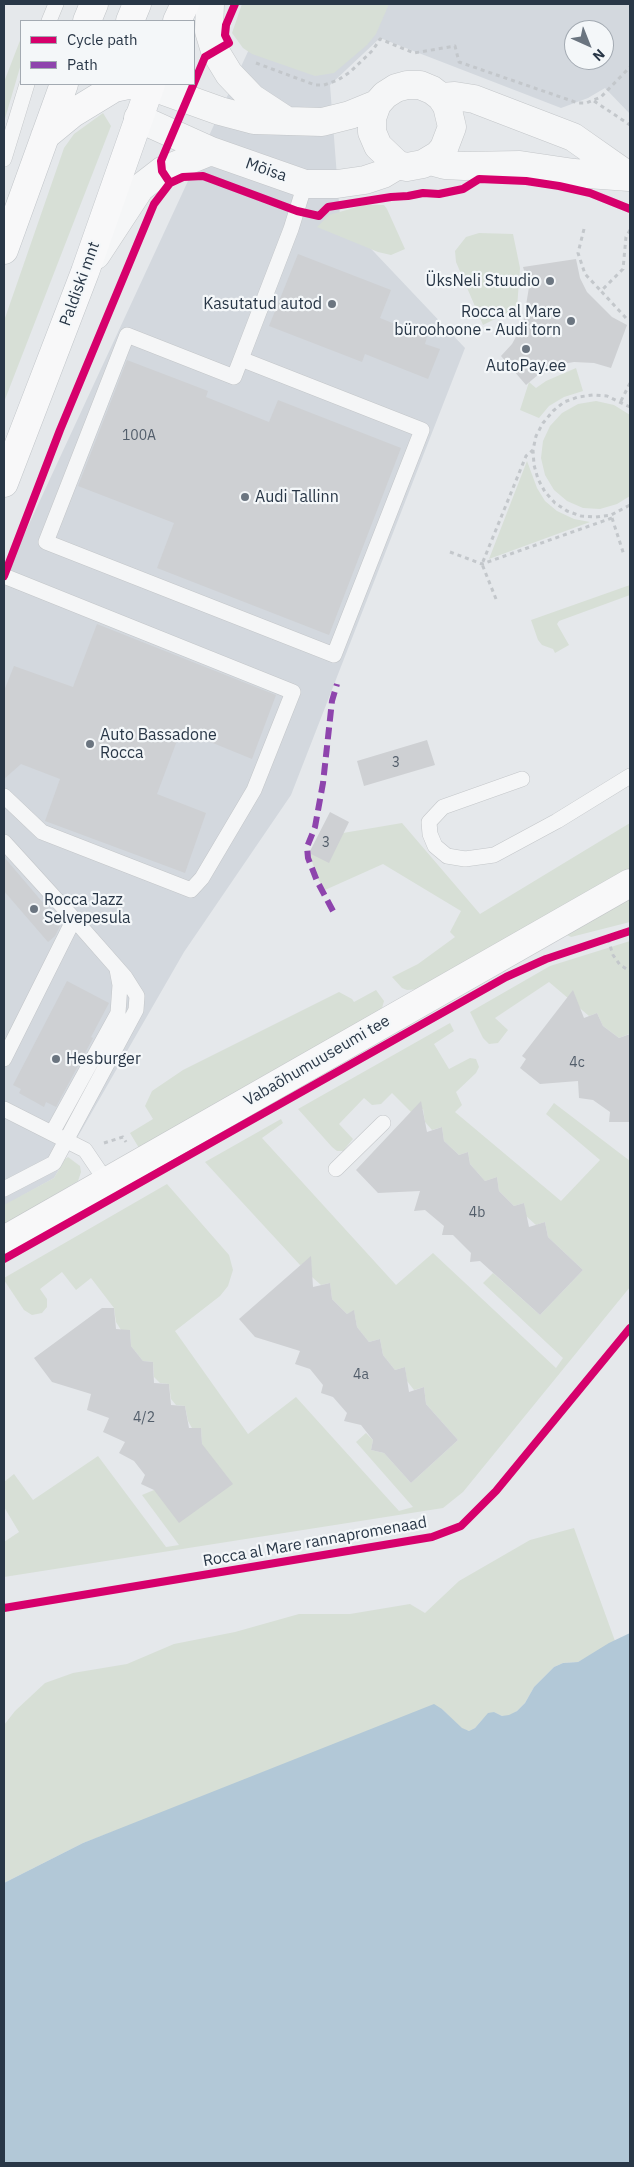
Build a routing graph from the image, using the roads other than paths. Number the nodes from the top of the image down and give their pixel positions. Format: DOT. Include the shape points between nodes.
graph roads {
  1 [pos="56,4"];
  2 [pos="94,4"];
  3 [pos="137,4"];
  4 [pos="185,4"];
  5 [pos="210,4"];
  6 [pos="49,20"];
  7 [pos="87,20"];
  8 [pos="130,20"];
  9 [pos="177,20"];
  10 [pos="27,85"];
  11 [pos="64,85"];
  12 [pos="151,85"];
  13 [pos="114,86"];
  14 [pos="441,97"];
  15 [pos="377,104"];
  16 [pos="138,118"];
  17 [pos="288,122"];
  18 [pos="44,137"];
  19 [pos="211,151"];
  20 [pos="4,158"];
  21 [pos="430,161"];
  22 [pos="398,165"];
  23 [pos="630,177"];
  24 [pos="306,184"];
  25 [pos="4,250"];
  26 [pos="85,272"];
  27 [pos="241,359"];
  28 [pos="4,483"];
  29 [pos="4,576"];
  30 [pos="630,776"];
  31 [pos="522,779"];
  32 [pos="4,796"];
  33 [pos="4,842"];
  34 [pos="630,883"];
  35 [pos="74,919"];
  36 [pos="4,1059"];
  37 [pos="4,1109"];
  38 [pos="383,1123"];
  39 [pos="59,1136"];
  40 [pos="336,1169"];
  41 [pos="106,1181"];
  42 [pos="4,1189"];
  43 [pos="4,1240"];
  1 -- 6 [label="lane"];
  2 -- 7 [label="main road"];
  3 -- 8 [label="main road"];
  4 -- 9 [label="main road"];
  5 -- 17 [label="street" via="209,30 228,74 252,98"];
  10 -- 20 [label="lane"];
  11 -- 18 [label="main road"];
  12 -- 13 [label="main road"];
  12 -- 16 [label="main road, Paldiski mnt"];
  12 -- 17 [label="street" via="220,112 254,120"];
  13 -- 16 [label="main road" via="118,98"];
  13 -- 18 [label="main road"];
  14 -- 15 [label="street" via="432,90 408,85 396,88"];
  14 -- 21 [label="street" via="447,106 452,128 444,148"];
  14 -- 23 [label="street" via="474,99 573,137"];
  15 -- 17 [label="street" via="322,122"];
  15 -- 22 [label="street" via="372,132 378,146"];
  16 -- 19 [label="street, Mõisa"];
  16 -- 26 [label="main road, Paldiski mnt"];
  18 -- 25 [label="main road"];
  19 -- 24 [label="street, Mõisa"];
  19 -- 26 [label="street" via="162,171 140,188"];
  21 -- 22 [label="street"];
  21 -- 23 [label="street" via="464,166 520,165"];
  22 -- 24 [label="street, Mõisa" via="365,180"];
  24 -- 27 [label="lane" via="292,229"];
  26 -- 28 [label="main road, Paldiski mnt"];
  27 -- 27 [label="lane" via="422,430 334,655 46,542 127,335 234,377"];
  29 -- 32 [label="lane" via="293,692 254,790 202,878 191,890 42,832"];
  30 -- 31 [label="lane" via="494,855 465,859 447,856 435,846 429,822 443,807"];
  33 -- 35 [label="lane"];
  34 -- 41 [label="main road, Vabaõhumuuseumi tee"];
  35 -- 36 [label="lane"];
  35 -- 39 [label="lane" via="137,996 136,1010"];
  37 -- 39 [label="lane"];
  38 -- 40 [label="lane"];
  39 -- 41 [label="lane" via="84,1150"];
  39 -- 42 [label="lane" via="54,1163"];
  41 -- 43 [label="main road, Vabaõhumuuseumi tee"];
}
